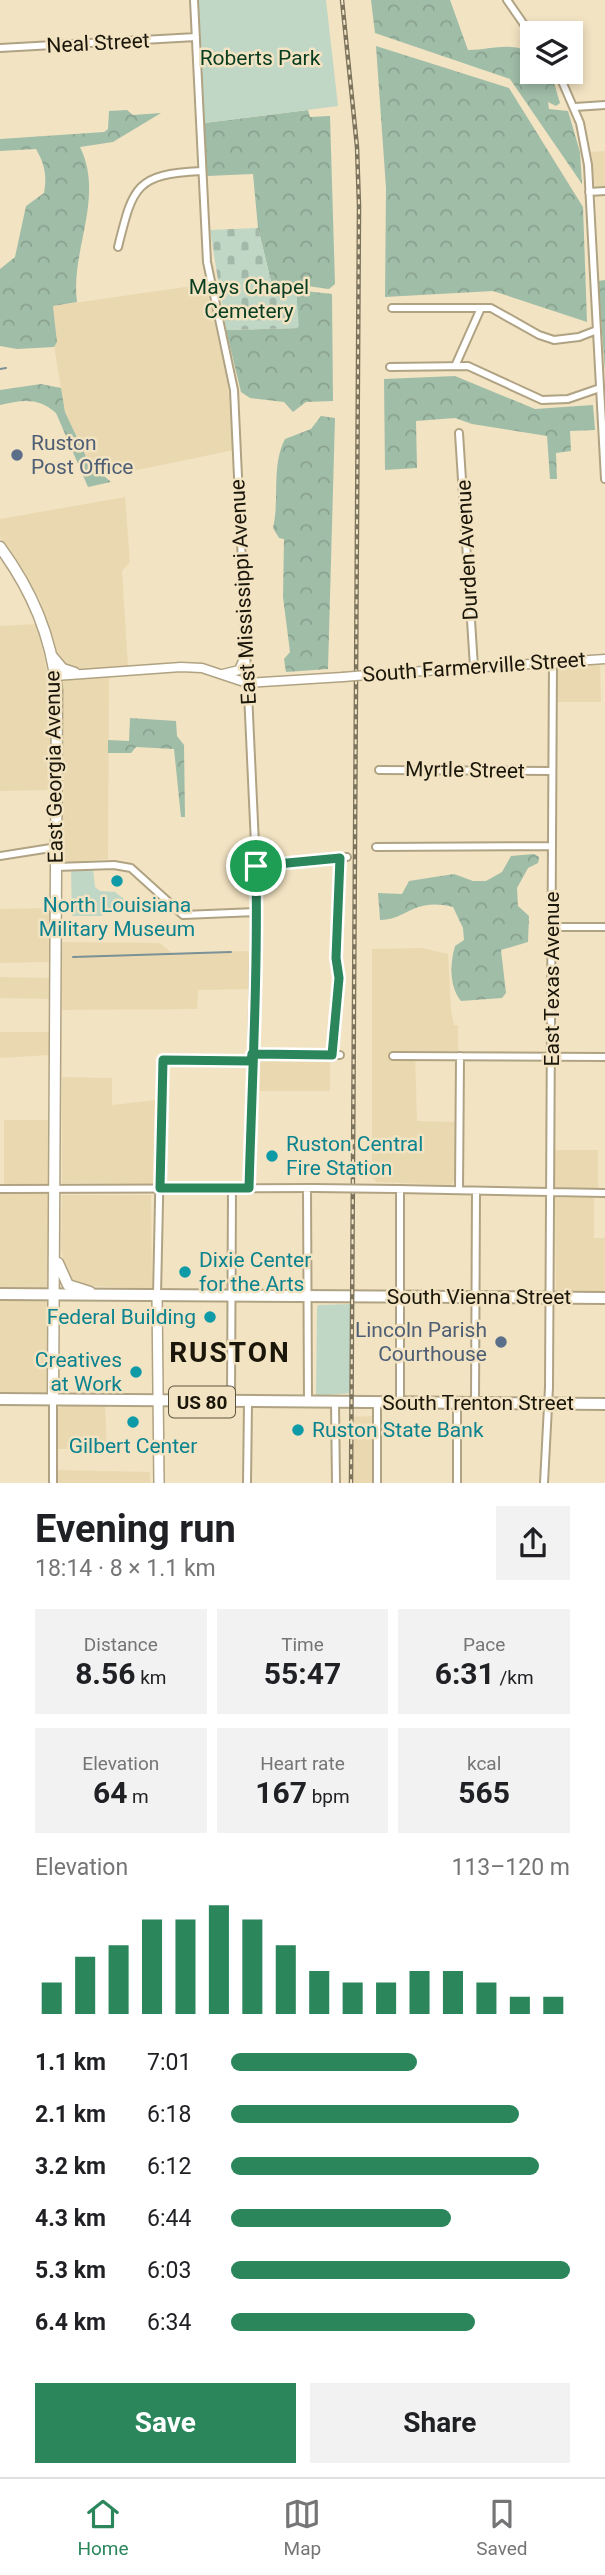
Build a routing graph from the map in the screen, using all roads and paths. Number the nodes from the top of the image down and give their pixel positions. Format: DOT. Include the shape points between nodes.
graph roads {
  1 [pos="194,0"];
  2 [pos="507,0"];
  3 [pos="522,21"];
  4 [pos="196,37"];
  5 [pos="0,48"];
  6 [pos="564,84"];
  7 [pos="605,105"];
  8 [pos="575,107"];
  9 [pos="201,171"];
  10 [pos="605,191"];
  11 [pos="589,192"];
  12 [pos="118,247"];
  13 [pos="392,308"];
  14 [pos="481,308"];
  15 [pos="597,330"];
  16 [pos="456,364"];
  17 [pos="390,367"];
  18 [pos="600,388"];
  19 [pos="459,433"];
  20 [pos="605,479"];
  21 [pos="1,549"];
  22 [pos="50,648"];
  23 [pos="246,654"];
  24 [pos="605,659"];
  25 [pos="553,660"];
  26 [pos="474,667"];
  27 [pos="92,673"];
  28 [pos="220,674"];
  29 [pos="55,676"];
  30 [pos="247,683"];
  31 [pos="379,769"];
  32 [pos="552,771"];
  33 [pos="551,846"];
  34 [pos="57,847"];
  35 [pos="376,847"];
  36 [pos="0,856"];
  37 [pos="256,866"];
  38 [pos="56,867"];
  39 [pos="257,912"];
  40 [pos="552,927"];
  41 [pos="605,927"];
  42 [pos="393,1056"];
  43 [pos="460,1056"];
  44 [pos="552,1057"];
  45 [pos="605,1057"];
  46 [pos="251,1058"];
  47 [pos="160,1188"];
  48 [pos="232,1188"];
  49 [pos="249,1188"];
  50 [pos="311,1188"];
  51 [pos="0,1189"];
  52 [pos="398,1189"];
  53 [pos="55,1190"];
  54 [pos="459,1190"];
  55 [pos="477,1191"];
  56 [pos="550,1192"];
  57 [pos="605,1193"];
  58 [pos="55,1254"];
  59 [pos="0,1294"];
  60 [pos="54,1294"];
  61 [pos="108,1294"];
  62 [pos="157,1295"];
  63 [pos="232,1295"];
  64 [pos="308,1295"];
  65 [pos="400,1296"];
  66 [pos="475,1297"];
  67 [pos="550,1297"];
  68 [pos="605,1298"];
  69 [pos="0,1399"];
  70 [pos="53,1400"];
  71 [pos="158,1402"];
  72 [pos="231,1402"];
  73 [pos="248,1403"];
  74 [pos="308,1403"];
  75 [pos="335,1403"];
  76 [pos="377,1403"];
  77 [pos="400,1403"];
  78 [pos="457,1404"];
  79 [pos="475,1404"];
  80 [pos="547,1404"];
  81 [pos="605,1404"];
  82 [pos="53,1483"];
  83 [pos="159,1483"];
  84 [pos="247,1483"];
  85 [pos="336,1483"];
  86 [pos="377,1483"];
  87 [pos="457,1483"];
  88 [pos="544,1483"];
  1 -- 4 [label="street, East Mississippi Avenue"];
  2 -- 3 [label="street"];
  4 -- 5 [label="street, Neal Street"];
  4 -- 9 [label="street, East Mississippi Avenue"];
  6 -- 8 [label="street"];
  7 -- 8 [label="street"];
  8 -- 11 [label="street" via="585,139"];
  9 -- 12 [label="street" via="166,173 140,186 129,202"];
  9 -- 23 [label="street, East Mississippi Avenue" via="207,262 234,390"];
  10 -- 11 [label="street"];
  11 -- 15 [label="street"];
  13 -- 14 [label="street"];
  14 -- 15 [label="street" via="491,308 554,340"];
  14 -- 16 [label="street"];
  15 -- 18 [label="street"];
  16 -- 17 [label="street"];
  16 -- 18 [label="street" via="542,400 568,399"];
  18 -- 20 [label="street"];
  19 -- 26 [label="street, Durden Avenue"];
  21 -- 22 [label="main road, East Georgia Avenue" via="36,606"];
  22 -- 27 [label="street" via="65,670"];
  22 -- 29 [label="main road, East Georgia Avenue"];
  23 -- 28 [label="street" via="239,670"];
  23 -- 30 [label="street, East Mississippi Avenue"];
  24 -- 25 [label="street, South Farmerville Street"];
  25 -- 26 [label="street, South Farmerville Street"];
  25 -- 32 [label="street, East Texas Avenue"];
  26 -- 30 [label="street, South Farmerville Street, bridge"];
  27 -- 28 [label="street" via="181,667"];
  27 -- 29 [label="street"];
  28 -- 30 [label="street"];
  29 -- 34 [label="main road, East Georgia Avenue"];
  30 -- 37 [label="street, East Mississippi Avenue"];
  31 -- 32 [label="street, Myrtle Street"];
  32 -- 33 [label="street, East Texas Avenue"];
  33 -- 35 [label="street"];
  33 -- 40 [label="street, East Texas Avenue"];
  34 -- 36 [label="street"];
  34 -- 38 [label="main road, East Georgia Avenue"];
  37 -- 39 [label="street, East Mississippi Avenue"];
  37 -- 46 [label="street" via="343,858 336,1055"];
  38 -- 39 [label="street" via="114,864 131,868 183,915"];
  38 -- 53 [label="main road, East Georgia Avenue"];
  39 -- 46 [label="street, East Mississippi Avenue"];
  40 -- 41 [label="street"];
  40 -- 44 [label="street, East Texas Avenue"];
  42 -- 43 [label="street"];
  43 -- 44 [label="street"];
  43 -- 54 [label="street"];
  44 -- 45 [label="street"];
  44 -- 56 [label="street, East Texas Avenue"];
  46 -- 47 [label="street" via="165,1059 161,1063"];
  46 -- 49 [label="street, East Mississippi Avenue"];
  47 -- 48 [label="street"];
  47 -- 53 [label="street"];
  47 -- 62 [label="street"];
  48 -- 49 [label="street"];
  48 -- 63 [label="street"];
  49 -- 50 [label="street"];
  50 -- 52 [label="street, bridge"];
  50 -- 64 [label="street"];
  51 -- 53 [label="street"];
  52 -- 54 [label="street"];
  52 -- 65 [label="street"];
  53 -- 58 [label="main road, East Georgia Avenue"];
  54 -- 55 [label="street"];
  55 -- 56 [label="street"];
  55 -- 66 [label="street"];
  56 -- 57 [label="street"];
  56 -- 67 [label="street, East Texas Avenue"];
  58 -- 60 [label="main road, East Georgia Avenue"];
  58 -- 61 [label="main road" via="68,1285"];
  59 -- 60 [label="highway, South Vienna Street"];
  60 -- 61 [label="highway, South Vienna Street"];
  60 -- 70 [label="main road, East Georgia Avenue"];
  61 -- 62 [label="highway, South Vienna Street"];
  62 -- 63 [label="highway, South Vienna Street"];
  62 -- 71 [label="main road"];
  63 -- 64 [label="highway, South Vienna Street"];
  63 -- 72 [label="street"];
  64 -- 65 [label="highway, South Vienna Street"];
  64 -- 74 [label="street"];
  65 -- 66 [label="highway, South Vienna Street"];
  65 -- 77 [label="street"];
  66 -- 67 [label="highway, South Vienna Street"];
  66 -- 79 [label="street"];
  67 -- 68 [label="highway, South Vienna Street"];
  67 -- 80 [label="street, East Texas Avenue"];
  69 -- 70 [label="highway"];
  70 -- 71 [label="highway, US 80"];
  70 -- 82 [label="street"];
  71 -- 72 [label="highway, US 80"];
  71 -- 83 [label="main road"];
  72 -- 73 [label="highway, US 80"];
  73 -- 74 [label="highway, US 80"];
  73 -- 84 [label="street"];
  74 -- 75 [label="highway, US 80"];
  75 -- 76 [label="highway, South Trenton Street / US 80"];
  75 -- 85 [label="street"];
  76 -- 77 [label="highway, South Trenton Street / US 80"];
  76 -- 86 [label="street"];
  77 -- 78 [label="highway, South Trenton Street / US 80"];
  78 -- 79 [label="highway, South Trenton Street / US 80"];
  78 -- 87 [label="street"];
  79 -- 80 [label="highway, South Trenton Street / US 80"];
  80 -- 81 [label="highway, South Trenton Street / US 80"];
  80 -- 88 [label="street, East Texas Avenue"];
}
